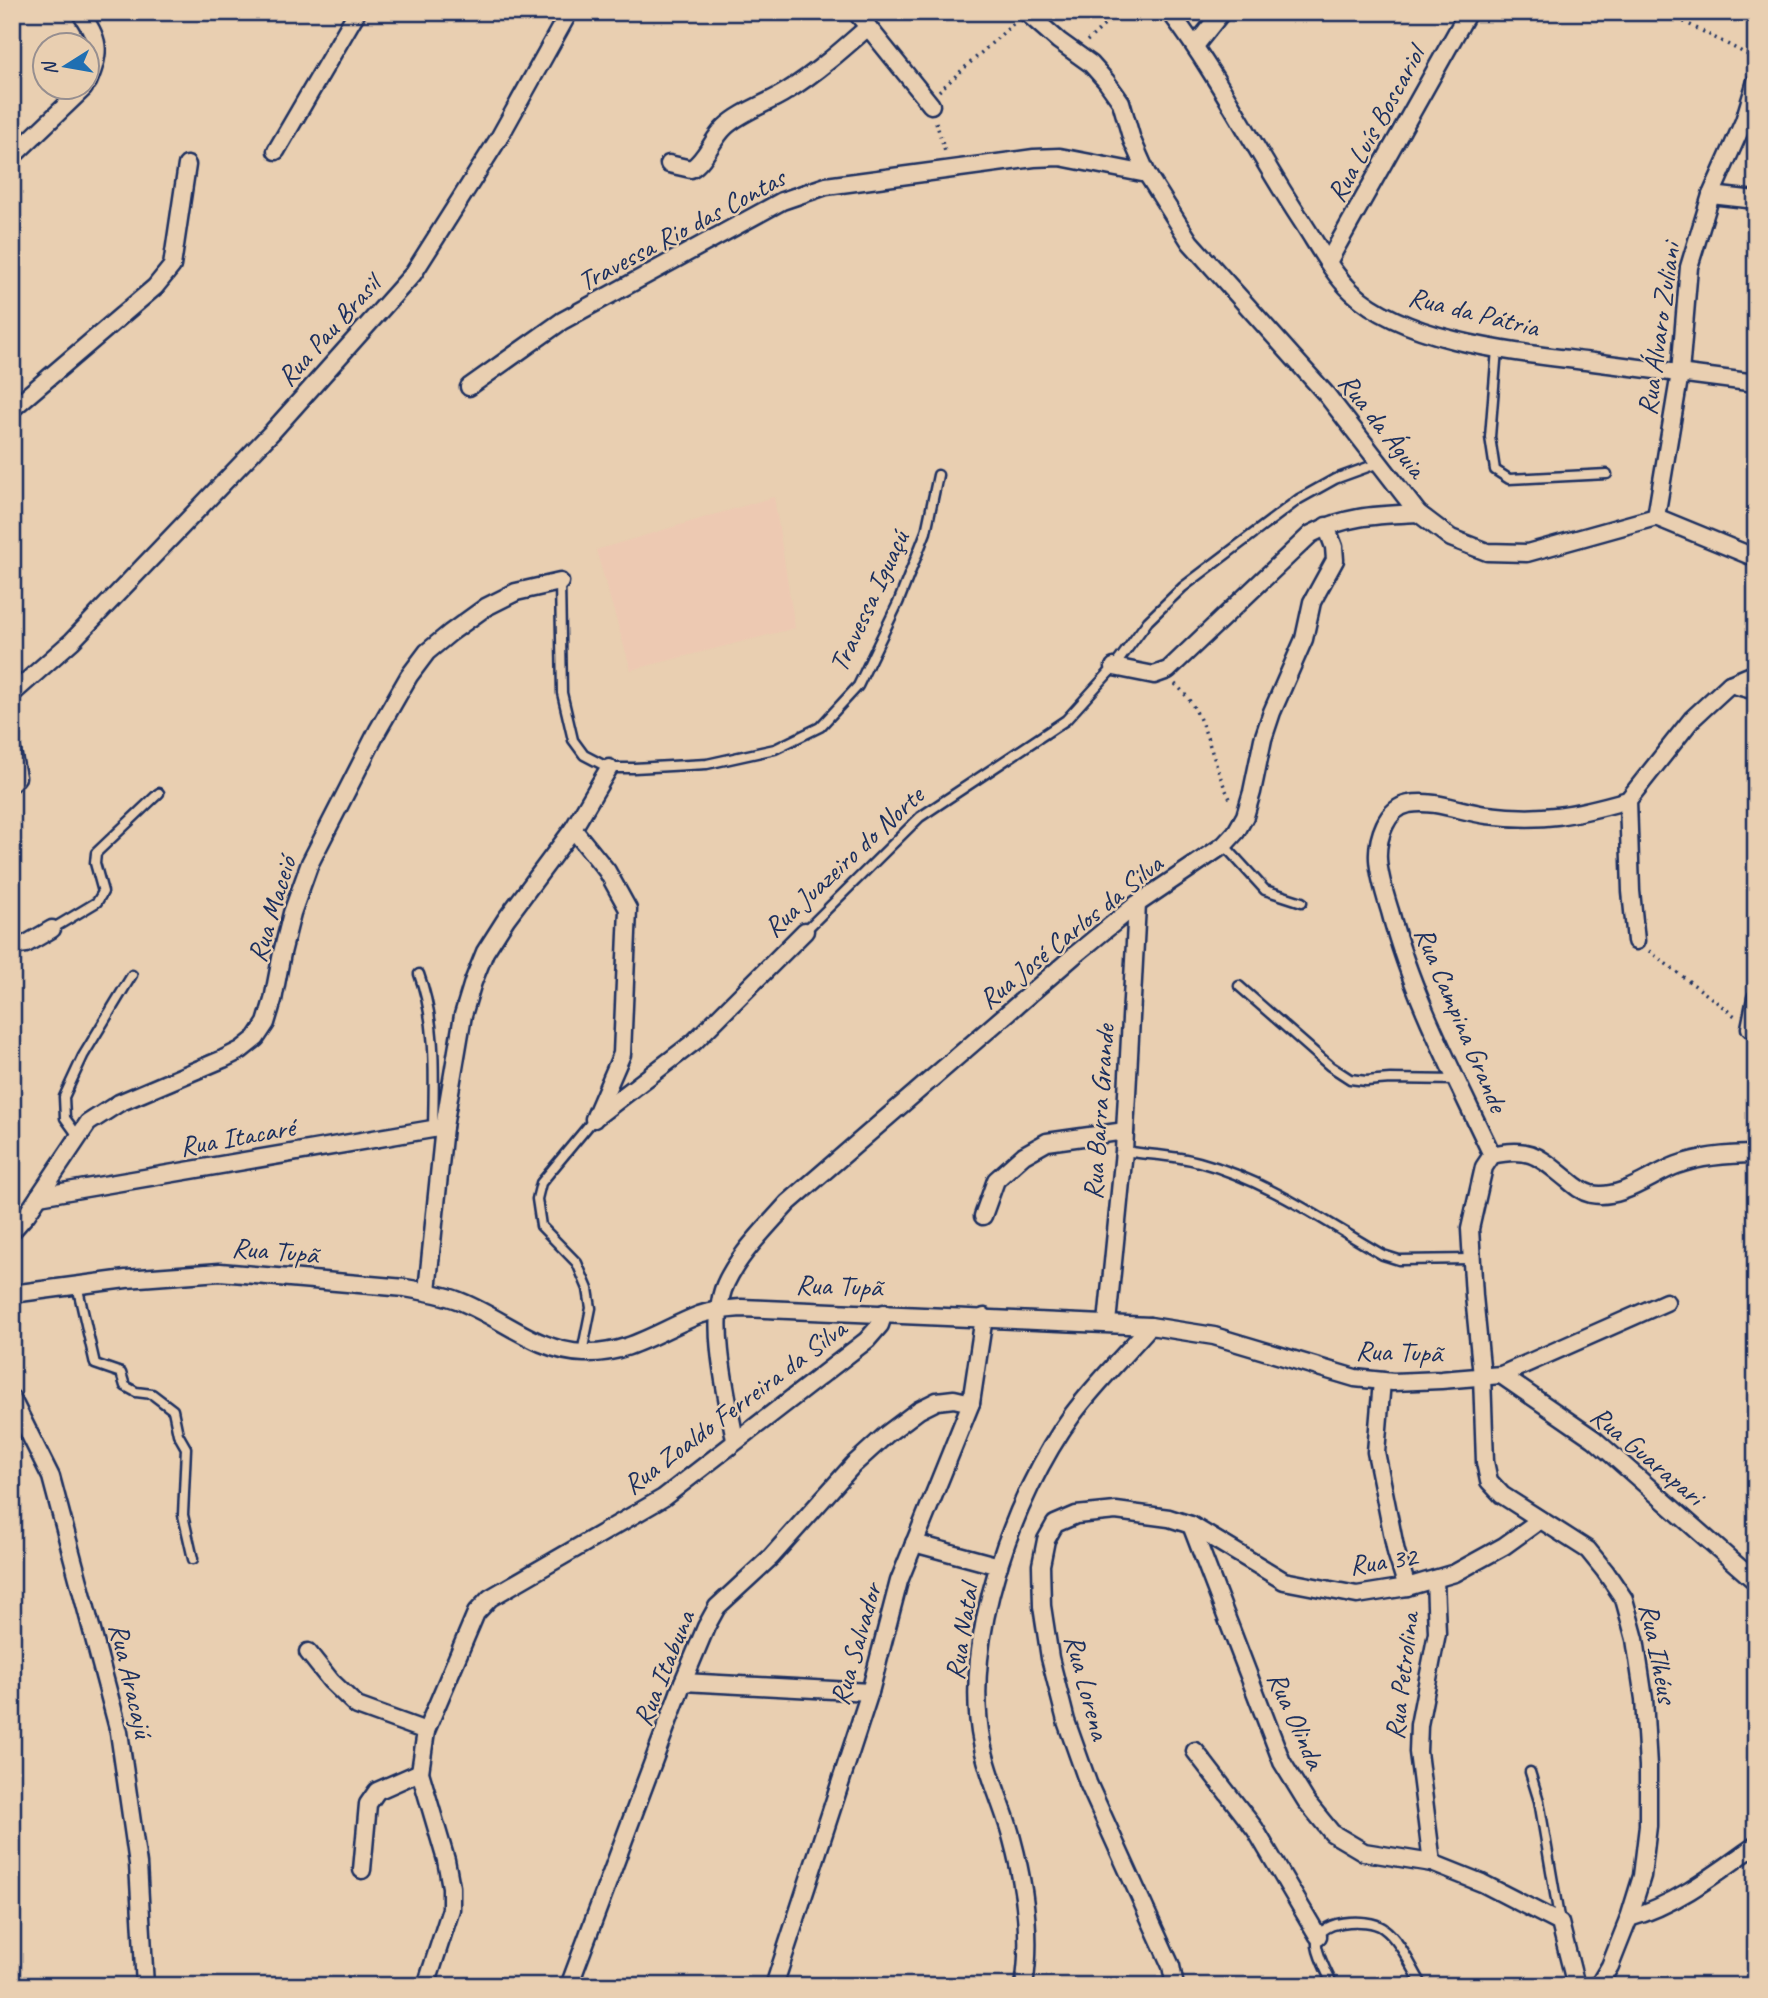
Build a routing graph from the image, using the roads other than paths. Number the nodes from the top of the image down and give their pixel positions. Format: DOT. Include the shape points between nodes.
graph roads {
  1 [pos="80,12"];
  2 [pos="357,12"];
  3 [pos="569,12"];
  4 [pos="856,12"];
  5 [pos="1170,12"];
  6 [pos="1184,12"];
  7 [pos="1222,12"];
  8 [pos="1468,12"];
  9 [pos="1021,17"];
  10 [pos="867,27"];
  11 [pos="93,32"];
  12 [pos="1191,40"];
  13 [pos="1756,81"];
  14 [pos="69,102"];
  15 [pos="930,103"];
  16 [pos="276,151"];
  17 [pos="12,157"];
  18 [pos="669,164"];
  19 [pos="187,165"];
  20 [pos="1147,174"];
  21 [pos="1711,195"];
  22 [pos="1756,200"];
  23 [pos="1328,262"];
  24 [pos="1497,349"];
  25 [pos="1680,373"];
  26 [pos="1756,383"];
  27 [pos="469,387"];
  28 [pos="12,409"];
  29 [pos="1380,463"];
  30 [pos="1607,474"];
  31 [pos="938,475"];
  32 [pos="1418,513"];
  33 [pos="1656,517"];
  34 [pos="1326,526"];
  35 [pos="1756,558"];
  36 [pos="560,582"];
  37 [pos="1114,667"];
  38 [pos="1756,673"];
  39 [pos="1730,684"];
  40 [pos="1756,691"];
  41 [pos="12,694"];
  42 [pos="12,751"];
  43 [pos="609,768"];
  44 [pos="12,783"];
  45 [pos="159,793"];
  46 [pos="1628,800"];
  47 [pos="573,829"];
  48 [pos="1224,845"];
  49 [pos="1302,902"];
  50 [pos="1138,904"];
  51 [pos="52,929"];
  52 [pos="806,932"];
  53 [pos="1636,941"];
  54 [pos="12,946"];
  55 [pos="419,974"];
  56 [pos="132,975"];
  57 [pos="1239,986"];
  58 [pos="1756,998"];
  59 [pos="1750,1028"];
  60 [pos="1457,1080"];
  61 [pos="594,1119"];
  62 [pos="438,1128"];
  63 [pos="1125,1131"];
  64 [pos="78,1136"];
  65 [pos="1124,1151"];
  66 [pos="1756,1154"];
  67 [pos="1492,1155"];
  68 [pos="39,1196"];
  69 [pos="983,1216"];
  70 [pos="15,1225"];
  71 [pos="1471,1259"];
  72 [pos="77,1285"];
  73 [pos="427,1291"];
  74 [pos="12,1294"];
  75 [pos="1666,1302"];
  76 [pos="718,1310"];
  77 [pos="884,1313"];
  78 [pos="984,1317"];
  79 [pos="1107,1323"];
  80 [pos="1150,1326"];
  81 [pos="582,1353"];
  82 [pos="1501,1375"];
  83 [pos="1482,1376"];
  84 [pos="1382,1381"];
  85 [pos="12,1399"];
  86 [pos="971,1403"];
  87 [pos="736,1440"];
  88 [pos="1540,1520"];
  89 [pos="1191,1525"];
  90 [pos="914,1543"];
  91 [pos="193,1559"];
  92 [pos="999,1566"];
  93 [pos="1435,1578"];
  94 [pos="1756,1582"];
  95 [pos="1407,1587"];
  96 [pos="308,1652"];
  97 [pos="683,1682"];
  98 [pos="870,1692"];
  99 [pos="426,1731"];
  100 [pos="1195,1751"];
  101 [pos="420,1772"];
  102 [pos="1530,1772"];
  103 [pos="1756,1845"];
  104 [pos="1432,1863"];
  105 [pos="362,1870"];
  106 [pos="1629,1918"];
  107 [pos="1560,1923"];
  108 [pos="1318,1936"];
  109 [pos="145,1986"];
  110 [pos="426,1986"];
  111 [pos="569,1986"];
  112 [pos="774,1986"];
  113 [pos="1024,1986"];
  114 [pos="1175,1986"];
  115 [pos="1333,1986"];
  116 [pos="1423,1986"];
  117 [pos="1576,1986"];
  118 [pos="1598,1986"];
  1 -- 11 [label="street"];
  2 -- 16 [label="street"];
  3 -- 41 [label="street, Rua Pau Brasil" via="499,138 413,274 272,432 72,641"];
  4 -- 10 [label="street"];
  5 -- 12 [label="street, Rua da Pátria"];
  6 -- 12 [label="street"];
  7 -- 12 [label="street"];
  8 -- 23 [label="street, Rua Luís Boscariol"];
  9 -- 20 [label="street, Rua da Águia" via="1091,64 1121,102"];
  10 -- 15 [label="street"];
  10 -- 18 [label="street" via="824,66 726,125 697,165 691,169"];
  12 -- 23 [label="street, Rua da Pátria"];
  13 -- 21 [label="street, Rua Álvaro Zuliani" via="1744,121"];
  14 -- 17 [label="street"];
  19 -- 28 [label="street" via="172,266 155,288"];
  20 -- 27 [label="street, Travessa Rio das Contas" via="1060,157 826,186 782,201 562,321"];
  20 -- 29 [label="street, Rua da Águia" via="1190,242 1326,394"];
  21 -- 22 [label="street"];
  21 -- 25 [label="street, Rua Álvaro Zuliani" via="1689,267"];
  23 -- 24 [label="street, Rua da Pátria" via="1351,291 1381,314 1411,327"];
  24 -- 25 [label="street, Rua da Pátria"];
  24 -- 30 [label="lane" via="1490,437 1495,470 1509,479"];
  25 -- 26 [label="street, Rua da Pátria"];
  25 -- 33 [label="street, Rua Álvaro Zuliani"];
  29 -- 32 [label="street, Rua da Águia"];
  29 -- 37 [label="lane, Rua Juazeiro do Norte" via="1335,479 1274,516 1183,587 1148,621"];
  31 -- 43 [label="lane, Travessa Iguaçú" via="926,532 898,603 858,686 820,727 775,749 707,764"];
  32 -- 33 [label="street, Rua da Águia" via="1451,538 1487,552 1527,553"];
  32 -- 34 [label="street" via="1372,515"];
  33 -- 35 [label="street"];
  34 -- 37 [label="street" via="1311,534 1162,674"];
  34 -- 48 [label="street, Rua José Carlos da Silva" via="1335,560 1311,602 1304,639 1272,712 1245,816"];
  36 -- 43 [label="lane" via="562,693 573,740 584,755"];
  36 -- 64 [label="street, Rua Maceió" via="516,592 486,607 428,652 409,676 310,863 285,940 266,1023 256,1038 223,1059 102,1112"];
  37 -- 52 [label="lane, Rua Juazeiro do Norte" via="1066,720 920,817"];
  38 -- 39 [label="street"];
  39 -- 40 [label="street"];
  39 -- 46 [label="street" via="1692,719"];
  42 -- 44 [label="street" via="17,777"];
  43 -- 47 [label="street"];
  45 -- 51 [label="lane" via="96,853 103,892 97,902"];
  46 -- 53 [label="street"];
  46 -- 60 [label="street, Rua Campina Grande" via="1545,818 1485,815 1425,803 1406,804 1391,814 1380,835 1378,859 1385,892 1401,954"];
  47 -- 61 [label="street" via="607,871 628,909 622,1054"];
  47 -- 62 [label="street" via="485,953 463,1015"];
  48 -- 49 [label="lane" via="1265,890"];
  48 -- 50 [label="street, Rua José Carlos da Silva"];
  50 -- 63 [label="street, Rua Barra Grande"];
  50 -- 76 [label="street, Rua José Carlos da Silva" via="788,1203 731,1274"];
  51 -- 54 [label="street" via="26,944"];
  52 -- 61 [label="street, Rua Juazeiro do Norte" via="694,1042"];
  55 -- 62 [label="lane" via="430,1009"];
  56 -- 64 [label="lane" via="64,1097 65,1118"];
  57 -- 60 [label="lane" via="1350,1079"];
  58 -- 59 [label="street"];
  60 -- 67 [label="street, Rua Campina Grande"];
  61 -- 81 [label="lane, Rua Juazeiro do Norte" via="541,1183 537,1199 541,1226 577,1262 588,1289 591,1308"];
  62 -- 68 [label="street, Rua Itacaré"];
  62 -- 73 [label="street"];
  63 -- 65 [label="street, Rua Barra Grande"];
  63 -- 69 [label="street" via="1047,1142 1024,1155 996,1180"];
  64 -- 68 [label="street, Rua Maceió"];
  65 -- 71 [label="lane" via="1197,1161 1236,1174 1399,1260"];
  65 -- 79 [label="street, Rua Barra Grande"];
  66 -- 67 [label="street" via="1701,1158 1606,1194 1579,1189 1528,1152"];
  67 -- 71 [label="street, Rua Ilhéus" via="1476,1198"];
  68 -- 70 [label="street, Rua Maceió"];
  71 -- 83 [label="street, Rua Ilhéus"];
  72 -- 73 [label="street, Rua Tupã" via="220,1272"];
  72 -- 74 [label="street, Rua Tupã"];
  72 -- 91 [label="lane" via="95,1364 121,1373 125,1386 152,1394 173,1410 186,1448 183,1515"];
  73 -- 81 [label="street, Rua Tupã" via="459,1300 552,1348"];
  75 -- 82 [label="street, Rua Tupã"];
  76 -- 77 [label="street, Rua Tupã"];
  76 -- 81 [label="street, Rua Tupã" via="629,1348"];
  76 -- 87 [label="street"];
  77 -- 78 [label="street, Rua Tupã"];
  77 -- 87 [label="street, Rua Zoaldo Ferreira da Silva" via="867,1340"];
  78 -- 79 [label="street, Rua Tupã"];
  78 -- 86 [label="street, Rua Salvador"];
  79 -- 80 [label="street, Rua Tupã"];
  80 -- 84 [label="street, Rua Tupã" via="1214,1336 1320,1370"];
  80 -- 92 [label="street, Rua Natal" via="1074,1413 1045,1456 1024,1496"];
  82 -- 83 [label="street, Rua Tupã"];
  82 -- 94 [label="street, Rua Guarapari" via="1594,1439"];
  83 -- 84 [label="street, Rua Tupã"];
  83 -- 88 [label="street, Rua Ilhéus" via="1489,1481"];
  84 -- 95 [label="street" via="1376,1452"];
  85 -- 109 [label="street, Rua Aracajú" via="51,1477 119,1732 138,1864"];
  86 -- 90 [label="street, Rua Salvador"];
  86 -- 97 [label="street, Rua Itabuna" via="937,1401 919,1410 853,1465 771,1557 717,1607"];
  87 -- 99 [label="street, Rua Zoaldo Ferreira da Silva" via="663,1498 490,1598 475,1613"];
  88 -- 93 [label="street, Rua 32" via="1504,1546 1455,1573"];
  88 -- 106 [label="street, Rua Ilhéus" via="1588,1550 1605,1571 1624,1599 1635,1639 1645,1712 1648,1826 1642,1876"];
  89 -- 95 [label="street, Rua 32" via="1284,1581 1357,1595"];
  89 -- 104 [label="street, Rua Olinda" via="1282,1762 1307,1801 1332,1833 1364,1852"];
  89 -- 114 [label="street, Rua Lorena" via="1116,1511 1076,1515 1055,1524 1046,1539 1041,1565 1050,1658 1066,1721 1088,1783 1171,1966"];
  90 -- 92 [label="street"];
  90 -- 98 [label="street, Rua Salvador" via="899,1581"];
  92 -- 113 [label="street, Rua Natal" via="981,1652 977,1715 1013,1840 1025,1905 1029,1933"];
  93 -- 95 [label="street, Rua 32"];
  93 -- 104 [label="street, Rua Petrolina" via="1437,1633 1418,1752"];
  96 -- 99 [label="street" via="357,1706"];
  97 -- 98 [label="street"];
  97 -- 111 [label="street, Rua Itabuna"];
  98 -- 112 [label="street, Rua Salvador"];
  99 -- 101 [label="street, Rua Zoaldo Ferreira da Silva"];
  100 -- 108 [label="street" via="1255,1829"];
  101 -- 105 [label="street" via="377,1791 368,1804"];
  101 -- 110 [label="street, Rua Zoaldo Ferreira da Silva" via="452,1887 451,1909"];
  102 -- 107 [label="lane"];
  103 -- 106 [label="street" via="1690,1890"];
  104 -- 107 [label="street, Rua Olinda"];
  106 -- 118 [label="street, Rua Ilhéus"];
  107 -- 117 [label="street"];
  108 -- 115 [label="lane" via="1317,1945"];
  108 -- 116 [label="lane" via="1326,1928 1354,1920 1381,1926 1393,1937"];
}
